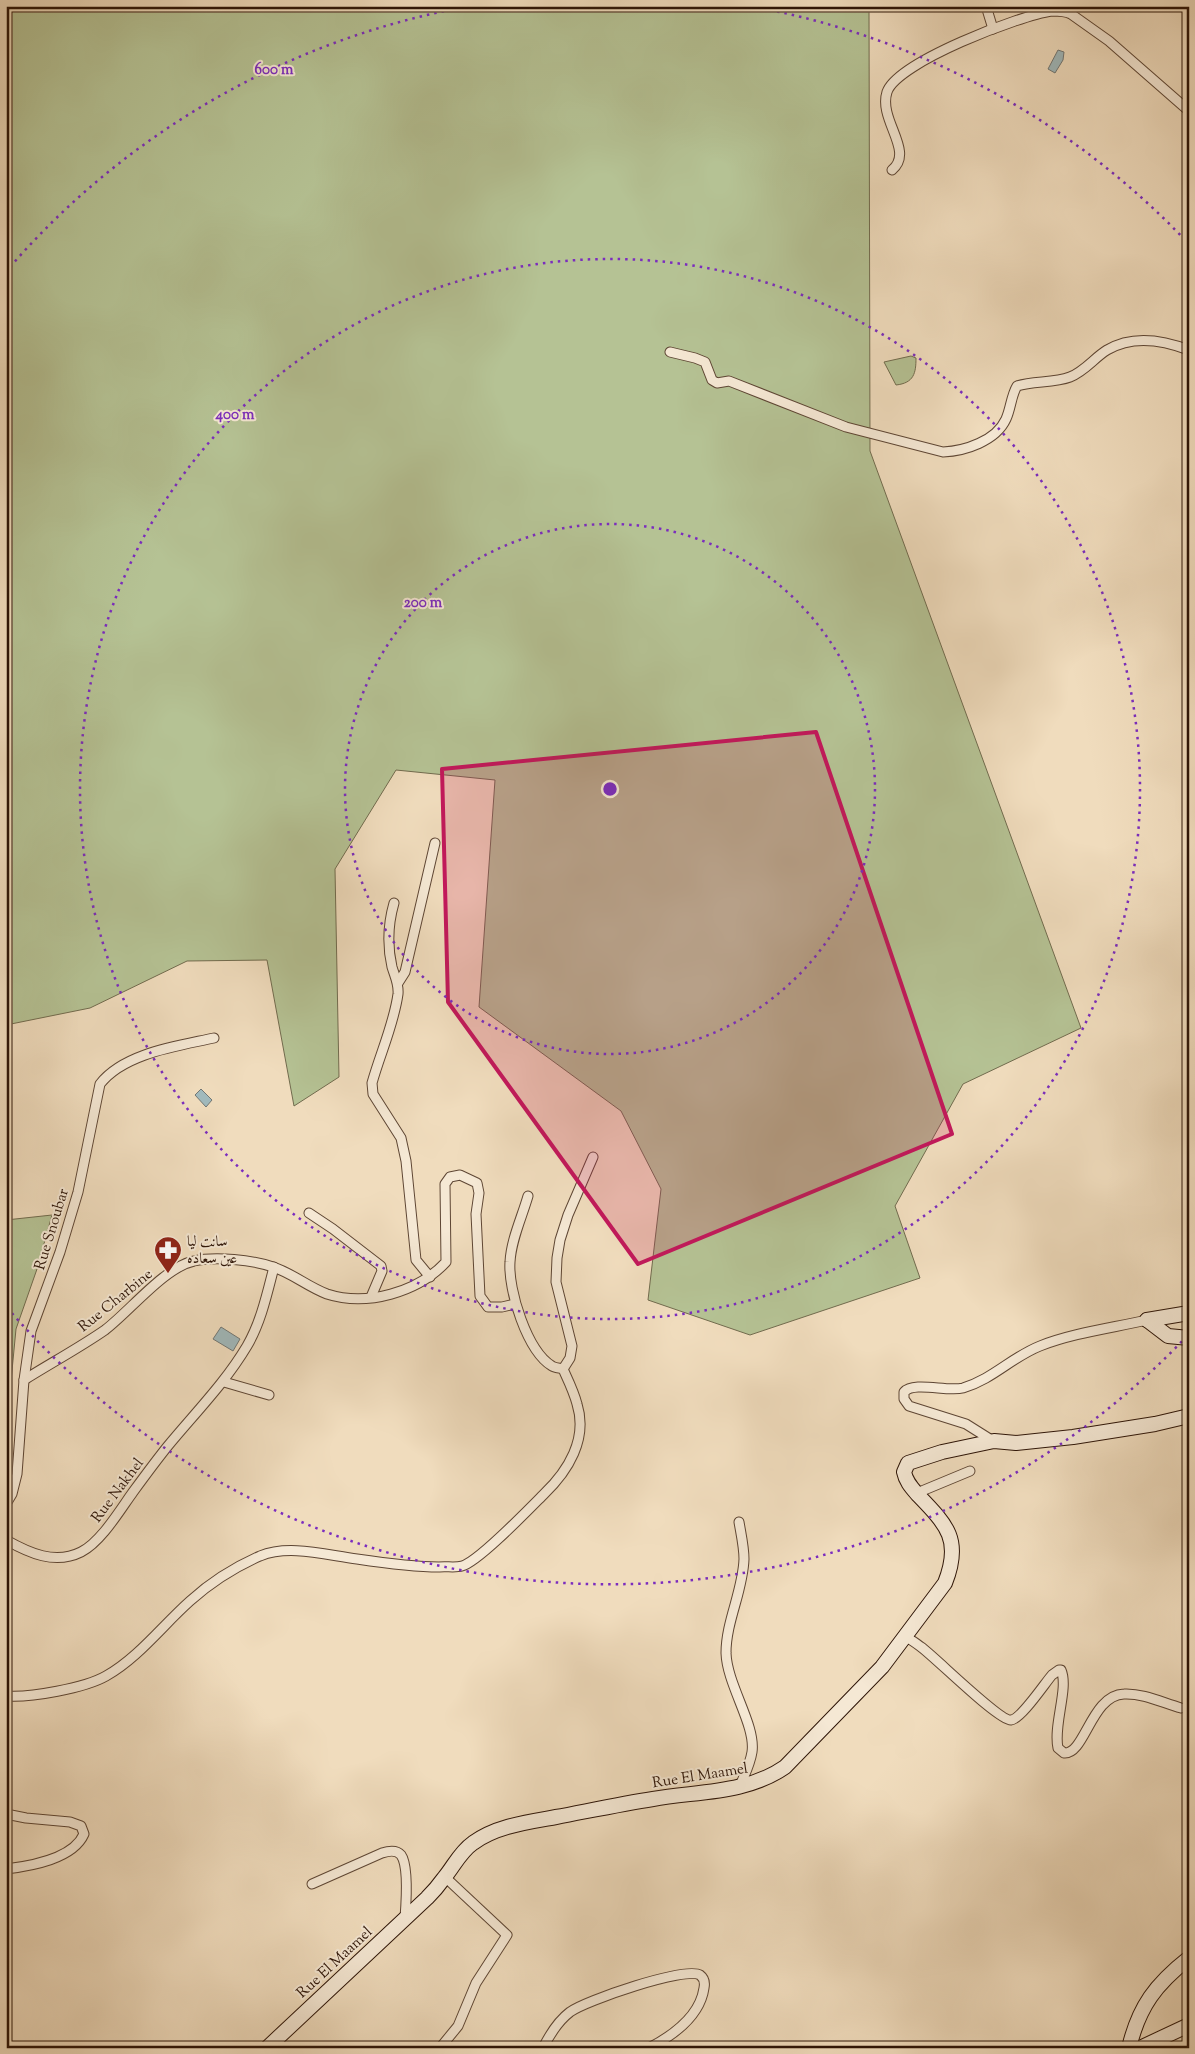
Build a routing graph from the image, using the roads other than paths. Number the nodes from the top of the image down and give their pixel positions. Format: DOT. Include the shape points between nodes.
graph roads {
  1 [pos="986,6"];
  2 [pos="993,29"];
  3 [pos="1189,110"];
  4 [pos="892,170"];
  5 [pos="1189,350"];
  6 [pos="670,352"];
  7 [pos="435,843"];
  8 [pos="394,903"];
  9 [pos="398,983"];
  10 [pos="214,1038"];
  11 [pos="593,1158"];
  12 [pos="528,1196"];
  13 [pos="309,1213"];
  14 [pos="274,1267"];
  15 [pos="430,1277"];
  16 [pos="371,1297"];
  17 [pos="515,1304"];
  18 [pos="1189,1313"];
  19 [pos="1147,1320"];
  20 [pos="1189,1338"];
  21 [pos="563,1369"];
  22 [pos="24,1380"];
  23 [pos="224,1382"];
  24 [pos="269,1395"];
  25 [pos="1189,1416"];
  26 [pos="994,1442"];
  27 [pos="970,1471"];
  28 [pos="917,1493"];
  29 [pos="6,1504"];
  30 [pos="739,1522"];
  31 [pos="6,1540"];
  32 [pos="905,1636"];
  33 [pos="6,1696"];
  34 [pos="1181,1708"];
  35 [pos="739,1788"];
  36 [pos="6,1814"];
  37 [pos="6,1869"];
  38 [pos="445,1877"];
  39 [pos="312,1884"];
  40 [pos="405,1919"];
  41 [pos="1189,1958"];
  42 [pos="1189,2025"];
  43 [pos="267,2048"];
  44 [pos="440,2048"];
  45 [pos="542,2048"];
  46 [pos="649,2048"];
  47 [pos="1129,2048"];
  48 [pos="1140,2048"];
  1 -- 2 [label="street"];
  2 -- 3 [label="street" via="1064,11 1108,41"];
  2 -- 4 [label="street" via="924,60 893,82 886,95 886,110 901,153 897,166"];
  5 -- 6 [label="street" via="1157,341 1127,342 1108,349 1070,377 1017,386 1000,428 971,448 958,452 943,452 846,427 729,381 717,383 712,380 705,362"];
  7 -- 9 [label="street" via="405,972"];
  8 -- 9 [label="street" via="388,932 392,968"];
  9 -- 15 [label="street" via="392,1020 372,1083 373,1094 401,1138 416,1260"];
  10 -- 22 [label="street, Rue Snoubar" via="136,1058 100,1084 78,1192 31,1331"];
  11 -- 21 [label="street" via="568,1215 557,1258 558,1295 572,1346 570,1358"];
  12 -- 17 [label="street" via="510,1261"];
  13 -- 16 [label="street" via="381,1266"];
  14 -- 16 [label="street, Rue Charbine" via="329,1294 353,1299"];
  14 -- 22 [label="street, Rue Charbine" via="212,1259 187,1263 103,1331"];
  14 -- 23 [label="street, Rue Nakhel" via="257,1326"];
  15 -- 16 [label="street, Rue Charbine" via="398,1292"];
  15 -- 17 [label="street" via="446,1262 445,1184 450,1177 460,1174 477,1183 479,1193 476,1214 480,1296 488,1307 502,1308"];
  17 -- 21 [label="street" via="540,1354 552,1366"];
  18 -- 19 [label="street"];
  19 -- 20 [label="street" via="1168,1336"];
  19 -- 26 [label="street" via="1039,1346 988,1378 967,1387 910,1388 904,1392 909,1406 966,1424"];
  21 -- 33 [label="street" via="580,1420 577,1444 568,1467 484,1551 462,1566 397,1565 278,1551 261,1556 190,1600 140,1650 106,1676 44,1693"];
  22 -- 29 [label="street, Rue Snoubar" via="17,1474"];
  23 -- 24 [label="street"];
  23 -- 31 [label="street, Rue Nakhel" via="91,1545 80,1552 52,1558 38,1556"];
  25 -- 26 [label="street" via="1044,1441"];
  26 -- 28 [label="street, Rue El Maamel" via="942,1452 908,1464 905,1476"];
  27 -- 28 [label="street"];
  28 -- 32 [label="street, Rue El Maamel" via="948,1529 953,1554 945,1583"];
  30 -- 35 [label="street" via="744,1560 728,1631 726,1655 753,1750"];
  32 -- 34 [label="street" via="1007,1720 1020,1714 1052,1674 1061,1670 1063,1680 1056,1734 1058,1748 1064,1753 1077,1747 1096,1712 1116,1696 1142,1696"];
  32 -- 35 [label="street, Rue El Maamel" via="882,1667 785,1767 755,1784"];
  35 -- 38 [label="street, Rue El Maamel" via="654,1799 510,1826 473,1843 463,1851"];
  36 -- 37 [label="street" via="77,1824 84,1834 76,1846 61,1855"];
  38 -- 40 [label="street, Rue El Maamel"];
  38 -- 44 [label="street" via="507,1935 476,1983 458,2026"];
  39 -- 40 [label="street" via="382,1853 397,1852 405,1871"];
  40 -- 43 [label="street, Rue El Maamel"];
  41 -- 47 [label="street" via="1151,1995 1137,2022"];
  42 -- 48 [label="street"];
  45 -- 46 [label="street" via="560,2021 588,2002 664,1978 699,1974 704,1979 704,1986 694,2011 684,2024"];
}
